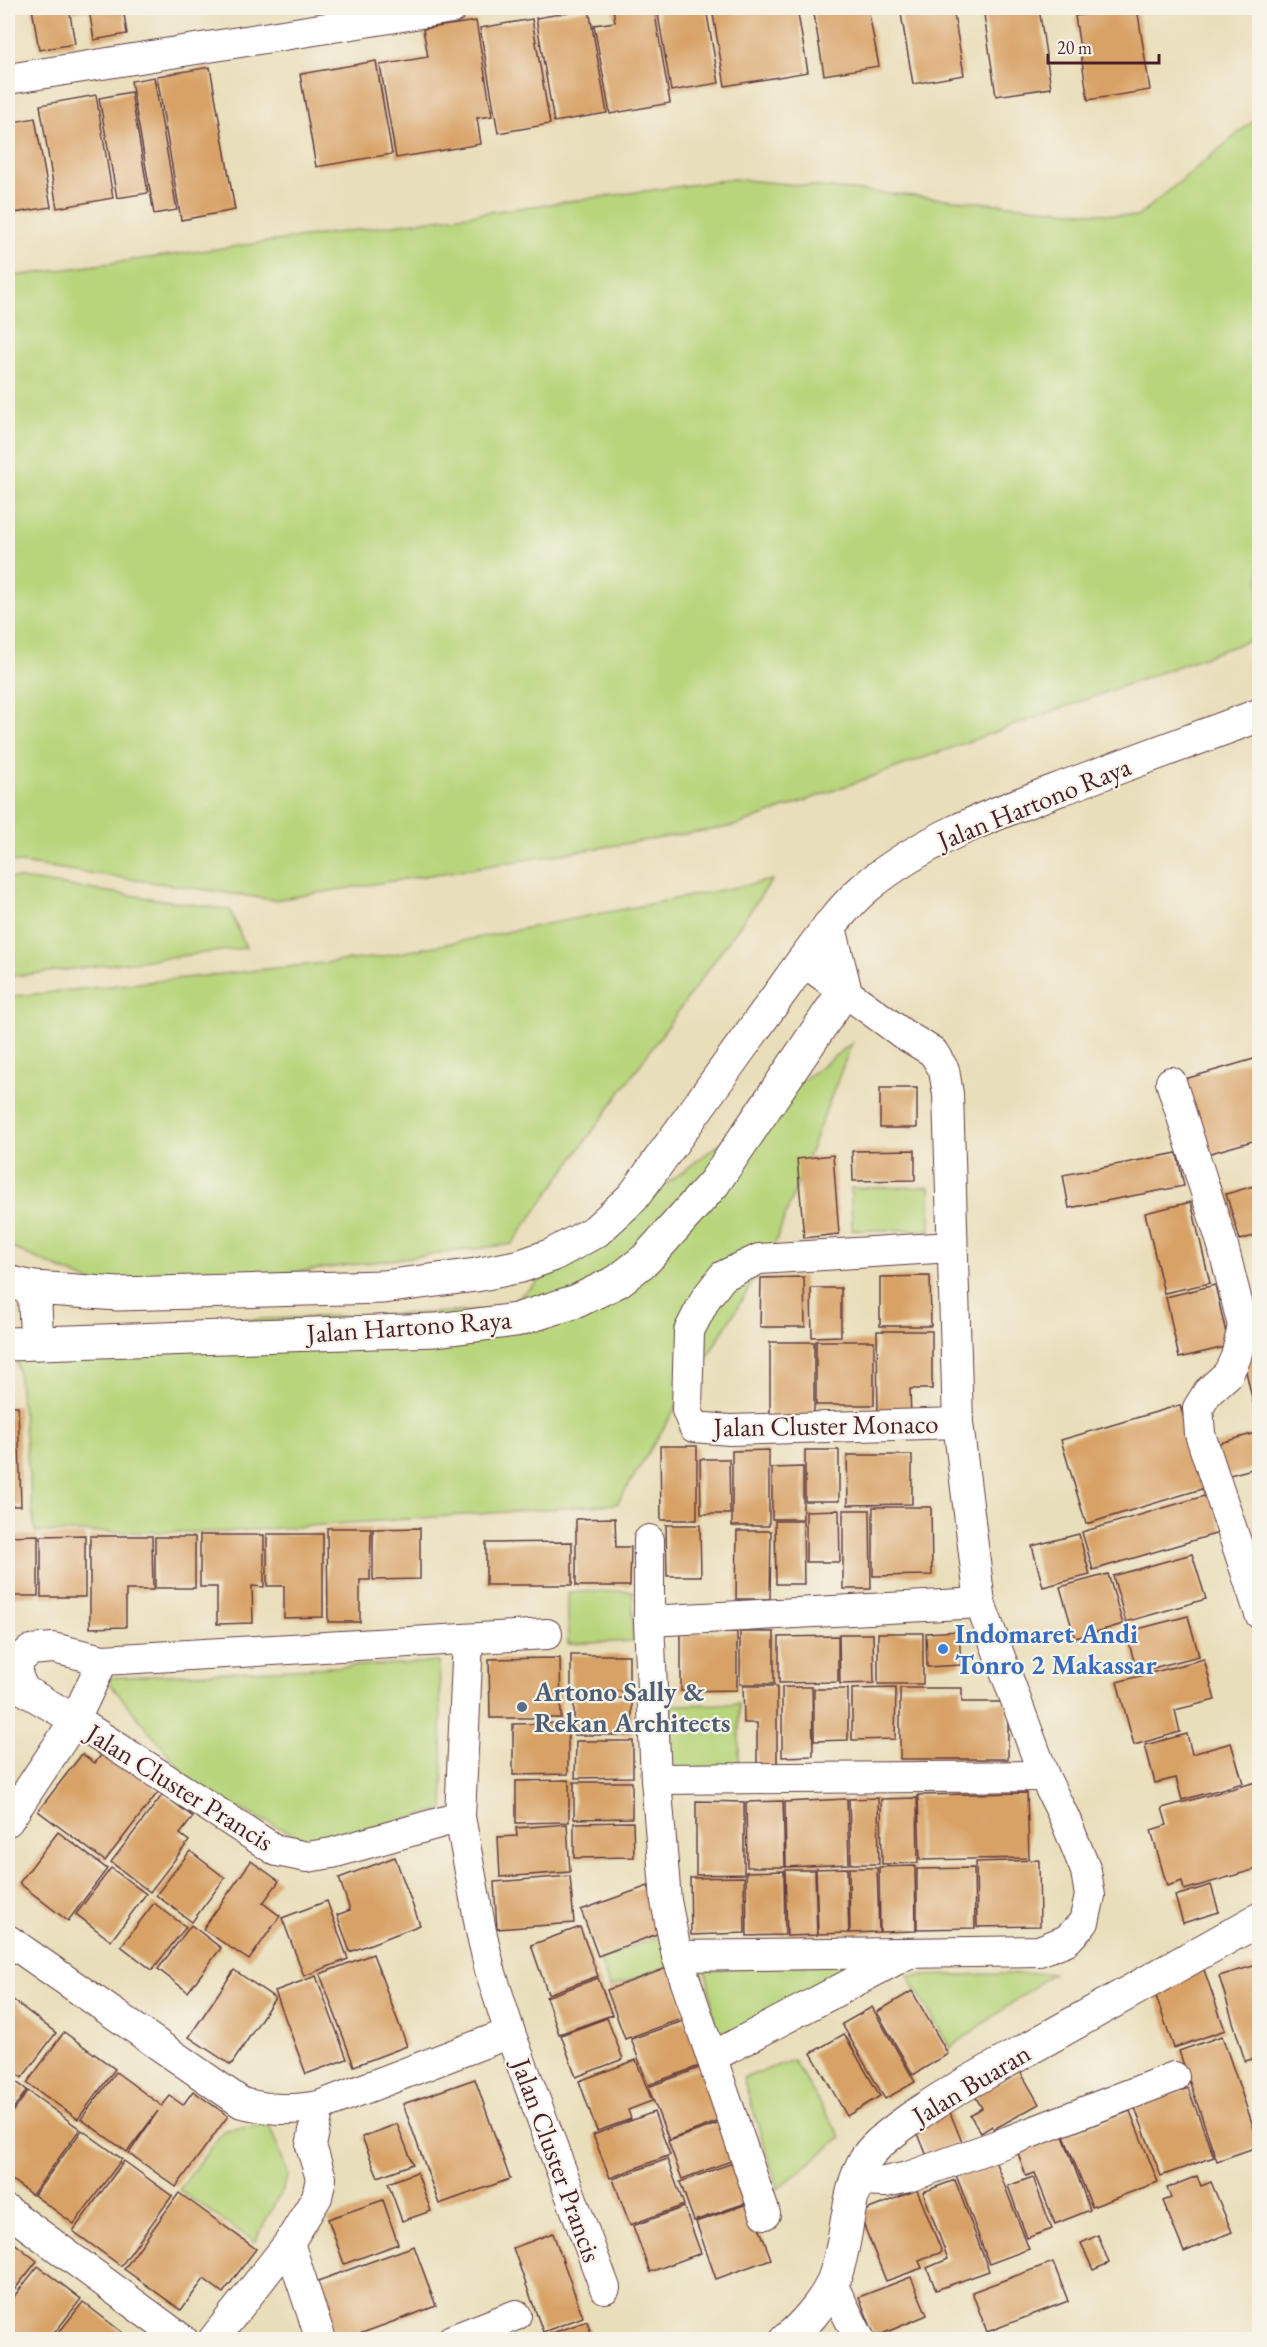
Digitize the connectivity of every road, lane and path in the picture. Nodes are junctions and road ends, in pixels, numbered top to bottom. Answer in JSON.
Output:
{"nodes":[{"id":1,"x":452,"y":8,"type":"edge"},
{"id":2,"x":8,"y":79,"type":"edge"},
{"id":3,"x":1260,"y":715,"type":"edge"},
{"id":4,"x":829,"y":926,"type":"junction"},
{"id":5,"x":803,"y":961,"type":"junction"},
{"id":6,"x":845,"y":990,"type":"junction"},
{"id":7,"x":1171,"y":1082,"type":"dead end"},
{"id":8,"x":952,"y":1247,"type":"junction"},
{"id":9,"x":21,"y":1285,"type":"edge"},
{"id":10,"x":22,"y":1344,"type":"edge"},
{"id":11,"x":958,"y":1423,"type":"junction"},
{"id":12,"x":649,"y":1540,"type":"dead end"},
{"id":13,"x":980,"y":1603,"type":"junction"},
{"id":14,"x":1260,"y":1614,"type":"edge"},
{"id":15,"x":649,"y":1621,"type":"junction"},
{"id":16,"x":547,"y":1634,"type":"dead end"},
{"id":17,"x":468,"y":1639,"type":"junction"},
{"id":18,"x":103,"y":1660,"type":"junction"},
{"id":19,"x":75,"y":1720,"type":"junction"},
{"id":20,"x":1044,"y":1776,"type":"junction"},
{"id":21,"x":656,"y":1779,"type":"junction"},
{"id":22,"x":460,"y":1817,"type":"junction"},
{"id":23,"x":8,"y":1821,"type":"edge"},
{"id":24,"x":1260,"y":1919,"type":"edge"},
{"id":25,"x":8,"y":1940,"type":"edge"},
{"id":26,"x":910,"y":1952,"type":"junction"},
{"id":27,"x":677,"y":1956,"type":"junction"},
{"id":28,"x":510,"y":2033,"type":"junction"},
{"id":29,"x":712,"y":2057,"type":"junction"},
{"id":30,"x":1174,"y":2077,"type":"dead end"},
{"id":31,"x":319,"y":2106,"type":"junction"},
{"id":32,"x":855,"y":2181,"type":"junction"},
{"id":33,"x":8,"y":2211,"type":"edge"},
{"id":34,"x":765,"y":2214,"type":"dead end"},
{"id":35,"x":289,"y":2243,"type":"junction"},
{"id":36,"x":832,"y":2284,"type":"junction"},
{"id":37,"x":605,"y":2288,"type":"dead end"},
{"id":38,"x":516,"y":2315,"type":"dead end"},
{"id":39,"x":183,"y":2340,"type":"edge"},
{"id":40,"x":213,"y":2340,"type":"edge"},
{"id":41,"x":321,"y":2340,"type":"edge"},
{"id":42,"x":452,"y":2340,"type":"edge"},
{"id":43,"x":786,"y":2340,"type":"edge"},
{"id":44,"x":860,"y":2340,"type":"edge"}],
"edges":[{"from":1,"to":2,"type":"street"},
{"from":3,"to":4,"type":"street","name":"Jalan Hartono Raya"},
{"from":4,"to":5,"type":"street","name":"Jalan Hartono Raya"},
{"from":4,"to":6,"type":"street"},
{"from":5,"to":6,"type":"street","name":"Jalan Cluster Monaco"},
{"from":5,"to":9,"type":"street","name":"Jalan Hartono Raya"},
{"from":6,"to":8,"type":"street","name":"Jalan Cluster Monaco"},
{"from":6,"to":10,"type":"street","name":"Jalan Hartono Raya"},
{"from":7,"to":14,"type":"street"},
{"from":8,"to":11,"type":"street","name":"Jalan Cluster Monaco"},
{"from":8,"to":11,"type":"street","name":"Jalan Cluster Monaco"},
{"from":9,"to":10,"type":"street"},
{"from":11,"to":13,"type":"street","name":"Jalan Cluster Monaco"},
{"from":12,"to":15,"type":"street"},
{"from":13,"to":15,"type":"street"},
{"from":13,"to":20,"type":"street","name":"Jalan Cluster Monaco"},
{"from":15,"to":21,"type":"street"},
{"from":16,"to":17,"type":"street","name":"Jalan Cluster Prancis"},
{"from":17,"to":18,"type":"street","name":"Jalan Cluster Prancis"},
{"from":17,"to":22,"type":"street","name":"Jalan Cluster Prancis"},
{"from":18,"to":19,"type":"street","name":"Jalan Cluster Prancis"},
{"from":18,"to":19,"type":"street","name":"Jalan Cluster Prancis"},
{"from":19,"to":22,"type":"street","name":"Jalan Cluster Prancis"},
{"from":19,"to":23,"type":"street","name":"Jalan Cluster Prancis"},
{"from":20,"to":21,"type":"street"},
{"from":20,"to":26,"type":"street","name":"Jalan Cluster Monaco"},
{"from":21,"to":27,"type":"street"},
{"from":22,"to":28,"type":"street","name":"Jalan Cluster Prancis"},
{"from":24,"to":32,"type":"street","name":"Jalan Buaran"},
{"from":25,"to":31,"type":"street","name":"Jalan Cluster Prancis"},
{"from":26,"to":27,"type":"street","name":"Jalan Cluster Monaco"},
{"from":26,"to":29,"type":"street","name":"Jalan Cluster Monaco"},
{"from":27,"to":29,"type":"street"},
{"from":28,"to":31,"type":"street","name":"Jalan Cluster Prancis"},
{"from":28,"to":37,"type":"street","name":"Jalan Cluster Prancis"},
{"from":29,"to":34,"type":"street"},
{"from":30,"to":32,"type":"street"},
{"from":31,"to":35,"type":"street"},
{"from":32,"to":36,"type":"street","name":"Jalan Buaran"},
{"from":33,"to":39,"type":"street"},
{"from":35,"to":40,"type":"street"},
{"from":35,"to":41,"type":"street"},
{"from":36,"to":43,"type":"street","name":"Jalan Buaran"},
{"from":36,"to":44,"type":"street"},
{"from":38,"to":42,"type":"street"}]}
